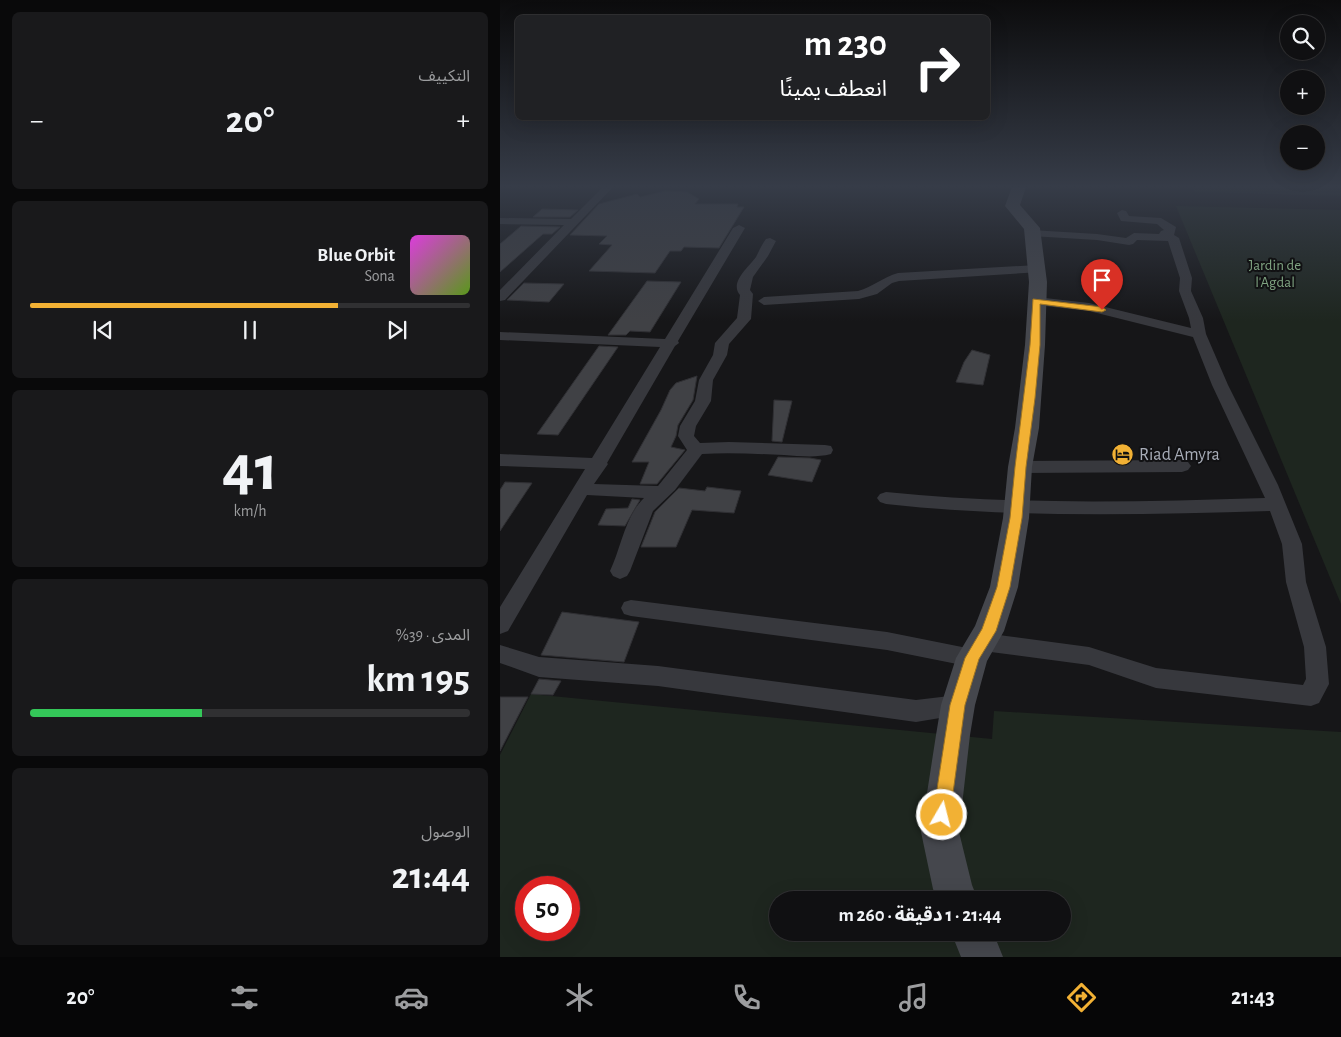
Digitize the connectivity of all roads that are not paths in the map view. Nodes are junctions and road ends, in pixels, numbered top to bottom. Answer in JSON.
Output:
{"nodes":[{"id":1,"x":564,"y":232,"type":"edge"},
{"id":2,"x":737,"y":232,"type":"edge"},
{"id":3,"x":1170,"y":232,"type":"edge"},
{"id":4,"x":1031,"y":233,"type":"joint"},
{"id":5,"x":1165,"y":238,"type":"junction"},
{"id":6,"x":770,"y":241,"type":"dead end"},
{"id":7,"x":1037,"y":270,"type":"junction"},
{"id":8,"x":500,"y":297,"type":"edge"},
{"id":9,"x":764,"y":301,"type":"dead end"},
{"id":10,"x":1036,"y":301,"type":"junction"},
{"id":11,"x":1198,"y":334,"type":"junction"},
{"id":12,"x":500,"y":336,"type":"edge"},
{"id":13,"x":672,"y":343,"type":"junction"},
{"id":14,"x":697,"y":449,"type":"junction"},
{"id":15,"x":825,"y":450,"type":"dead end"},
{"id":16,"x":500,"y":460,"type":"edge"},
{"id":17,"x":599,"y":464,"type":"junction"},
{"id":18,"x":1182,"y":466,"type":"dead end"},
{"id":19,"x":1020,"y":467,"type":"junction"},
{"id":20,"x":583,"y":489,"type":"junction"},
{"id":21,"x":663,"y":492,"type":"junction"},
{"id":22,"x":886,"y":498,"type":"dead end"},
{"id":23,"x":1277,"y":504,"type":"junction"},
{"id":24,"x":1018,"y":508,"type":"junction"},
{"id":25,"x":620,"y":572,"type":"dead end"},
{"id":26,"x":631,"y":608,"type":"dead end"},
{"id":27,"x":500,"y":625,"type":"edge"},
{"id":28,"x":978,"y":650,"type":"junction"},
{"id":29,"x":500,"y":654,"type":"edge"},
{"id":30,"x":958,"y":705,"type":"junction"},
{"id":31,"x":954,"y":891,"type":"edge"},
{"id":32,"x":976,"y":941,"type":"edge"},
{"id":33,"x":982,"y":957,"type":"edge"}],
"edges":[{"from":1,"to":8,"type":"street"},
{"from":2,"to":13,"type":"street"},
{"from":3,"to":5,"type":"street"},
{"from":4,"to":5,"type":"street"},
{"from":4,"to":7,"type":"main road"},
{"from":5,"to":11,"type":"street"},
{"from":6,"to":14,"type":"street"},
{"from":7,"to":9,"type":"street"},
{"from":7,"to":10,"type":"main road"},
{"from":10,"to":11,"type":"street"},
{"from":10,"to":19,"type":"main road"},
{"from":11,"to":23,"type":"street"},
{"from":12,"to":13,"type":"street"},
{"from":13,"to":17,"type":"street"},
{"from":14,"to":15,"type":"street"},
{"from":14,"to":21,"type":"street"},
{"from":16,"to":17,"type":"street"},
{"from":17,"to":20,"type":"street"},
{"from":18,"to":19,"type":"street"},
{"from":19,"to":24,"type":"main road"},
{"from":20,"to":21,"type":"street"},
{"from":20,"to":27,"type":"street"},
{"from":21,"to":25,"type":"street"},
{"from":22,"to":24,"type":"street"},
{"from":23,"to":24,"type":"street"},
{"from":23,"to":28,"type":"street"},
{"from":24,"to":28,"type":"main road"},
{"from":26,"to":28,"type":"street"},
{"from":28,"to":30,"type":"main road"},
{"from":29,"to":30,"type":"street"},
{"from":30,"to":31,"type":"main road"},
{"from":32,"to":33,"type":"main road"}]}
